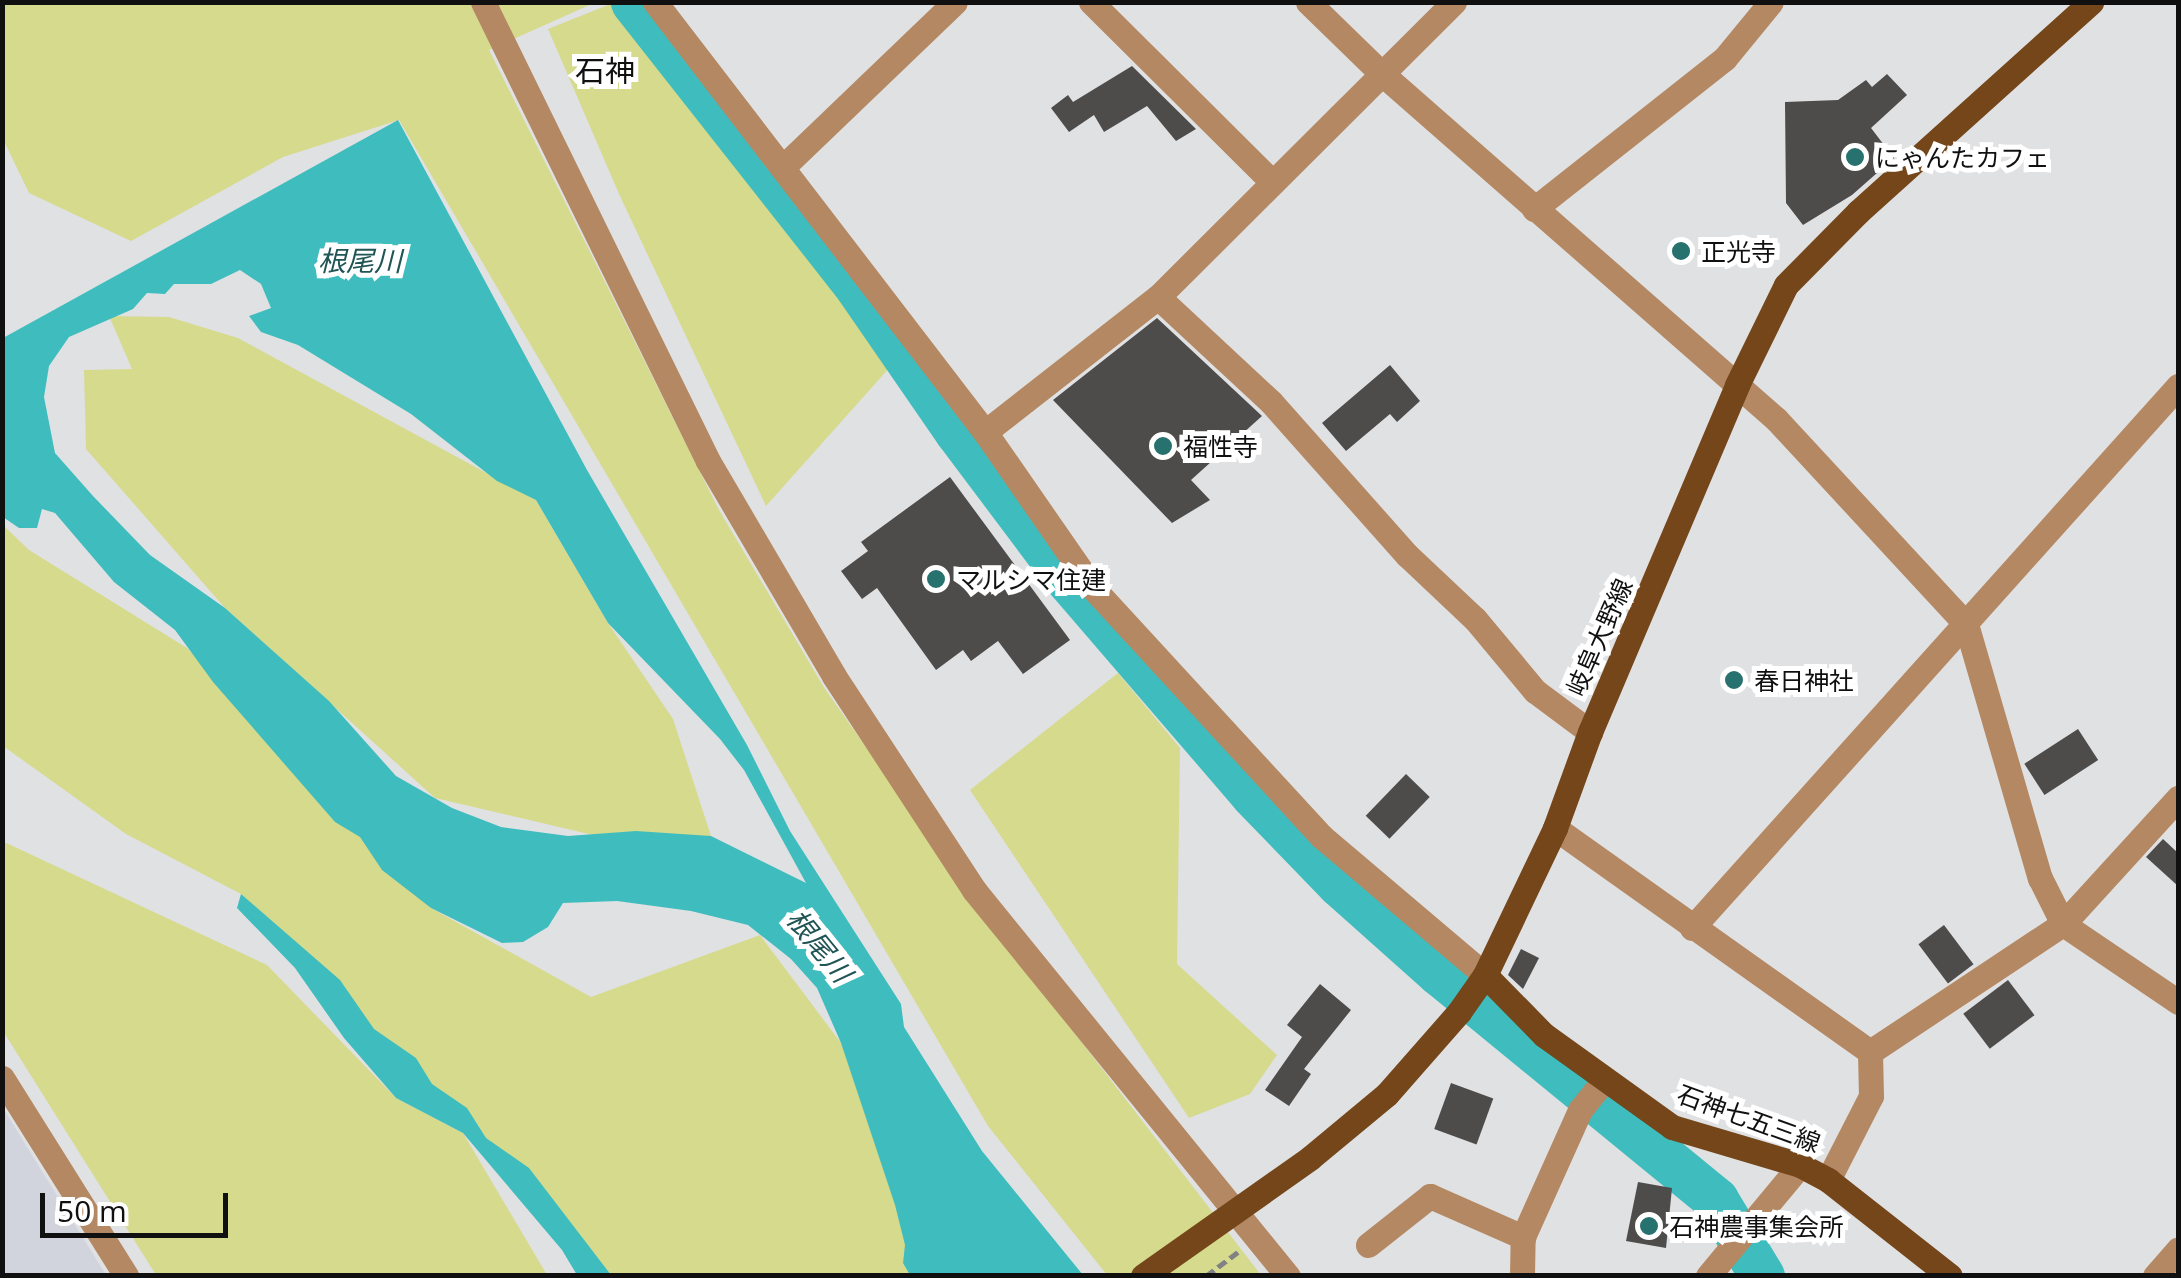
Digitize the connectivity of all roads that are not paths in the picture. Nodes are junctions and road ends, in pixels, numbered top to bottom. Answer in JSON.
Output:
{"nodes":[{"id":1,"x":483,"y":2,"type":"edge"},
{"id":2,"x":656,"y":2,"type":"edge"},
{"id":3,"x":955,"y":2,"type":"edge"},
{"id":4,"x":1092,"y":2,"type":"edge"},
{"id":5,"x":1308,"y":2,"type":"edge"},
{"id":6,"x":1454,"y":2,"type":"edge"},
{"id":7,"x":1771,"y":2,"type":"edge"},
{"id":8,"x":2091,"y":2,"type":"edge"},
{"id":9,"x":1380,"y":72,"type":"junction"},
{"id":10,"x":783,"y":166,"type":"junction"},
{"id":11,"x":1272,"y":182,"type":"junction"},
{"id":12,"x":1534,"y":208,"type":"junction"},
{"id":13,"x":1158,"y":297,"type":"junction"},
{"id":14,"x":1737,"y":385,"type":"junction"},
{"id":15,"x":2178,"y":386,"type":"edge"},
{"id":16,"x":984,"y":432,"type":"junction"},
{"id":17,"x":1966,"y":624,"type":"junction"},
{"id":18,"x":1590,"y":732,"type":"junction"},
{"id":19,"x":2178,"y":798,"type":"edge"},
{"id":20,"x":1555,"y":828,"type":"junction"},
{"id":21,"x":2063,"y":924,"type":"junction"},
{"id":22,"x":1692,"y":928,"type":"junction"},
{"id":23,"x":1481,"y":980,"type":"junction"},
{"id":24,"x":2178,"y":1002,"type":"edge"},
{"id":25,"x":1870,"y":1052,"type":"junction"},
{"id":26,"x":2,"y":1078,"type":"edge"},
{"id":27,"x":1600,"y":1084,"type":"junction"},
{"id":28,"x":1800,"y":1166,"type":"junction"},
{"id":29,"x":1828,"y":1180,"type":"junction"},
{"id":30,"x":1234,"y":1210,"type":"junction"},
{"id":31,"x":1523,"y":1237,"type":"junction"},
{"id":32,"x":1368,"y":1245,"type":"dead end"},
{"id":33,"x":2178,"y":1250,"type":"edge"},
{"id":34,"x":1288,"y":1275,"type":"edge"},
{"id":35,"x":126,"y":1276,"type":"edge"},
{"id":36,"x":1143,"y":1276,"type":"edge"},
{"id":37,"x":1522,"y":1276,"type":"edge"},
{"id":38,"x":1708,"y":1276,"type":"edge"},
{"id":39,"x":1950,"y":1276,"type":"edge"},
{"id":40,"x":2156,"y":1276,"type":"edge"}],
"edges":[{"from":1,"to":30,"type":"street"},
{"from":2,"to":10,"type":"street"},
{"from":3,"to":10,"type":"street"},
{"from":4,"to":11,"type":"street"},
{"from":5,"to":9,"type":"street"},
{"from":6,"to":9,"type":"street"},
{"from":7,"to":12,"type":"street"},
{"from":8,"to":14,"type":"main road","name":"岐阜大野線"},
{"from":9,"to":11,"type":"street"},
{"from":9,"to":12,"type":"street"},
{"from":10,"to":16,"type":"street"},
{"from":11,"to":13,"type":"street"},
{"from":12,"to":14,"type":"street"},
{"from":13,"to":16,"type":"street"},
{"from":13,"to":18,"type":"street"},
{"from":14,"to":17,"type":"street"},
{"from":14,"to":18,"type":"main road","name":"岐阜大野線"},
{"from":15,"to":17,"type":"street"},
{"from":16,"to":23,"type":"street"},
{"from":17,"to":21,"type":"street"},
{"from":17,"to":22,"type":"street"},
{"from":18,"to":20,"type":"main road","name":"岐阜大野線"},
{"from":19,"to":21,"type":"street"},
{"from":20,"to":22,"type":"street"},
{"from":20,"to":23,"type":"main road","name":"岐阜大野線"},
{"from":21,"to":24,"type":"street"},
{"from":21,"to":25,"type":"street"},
{"from":22,"to":25,"type":"street"},
{"from":23,"to":27,"type":"main road","name":"石神七五三線"},
{"from":23,"to":30,"type":"main road","name":"岐阜大野線"},
{"from":25,"to":29,"type":"street"},
{"from":26,"to":35,"type":"street"},
{"from":27,"to":28,"type":"main road","name":"石神七五三線"},
{"from":27,"to":31,"type":"street"},
{"from":28,"to":29,"type":"main road","name":"石神七五三線"},
{"from":28,"to":38,"type":"street"},
{"from":29,"to":39,"type":"main road","name":"石神七五三線"},
{"from":30,"to":34,"type":"street"},
{"from":30,"to":36,"type":"main road","name":"岐阜大野線"},
{"from":31,"to":32,"type":"street"},
{"from":31,"to":37,"type":"street"},
{"from":33,"to":40,"type":"street"}]}
